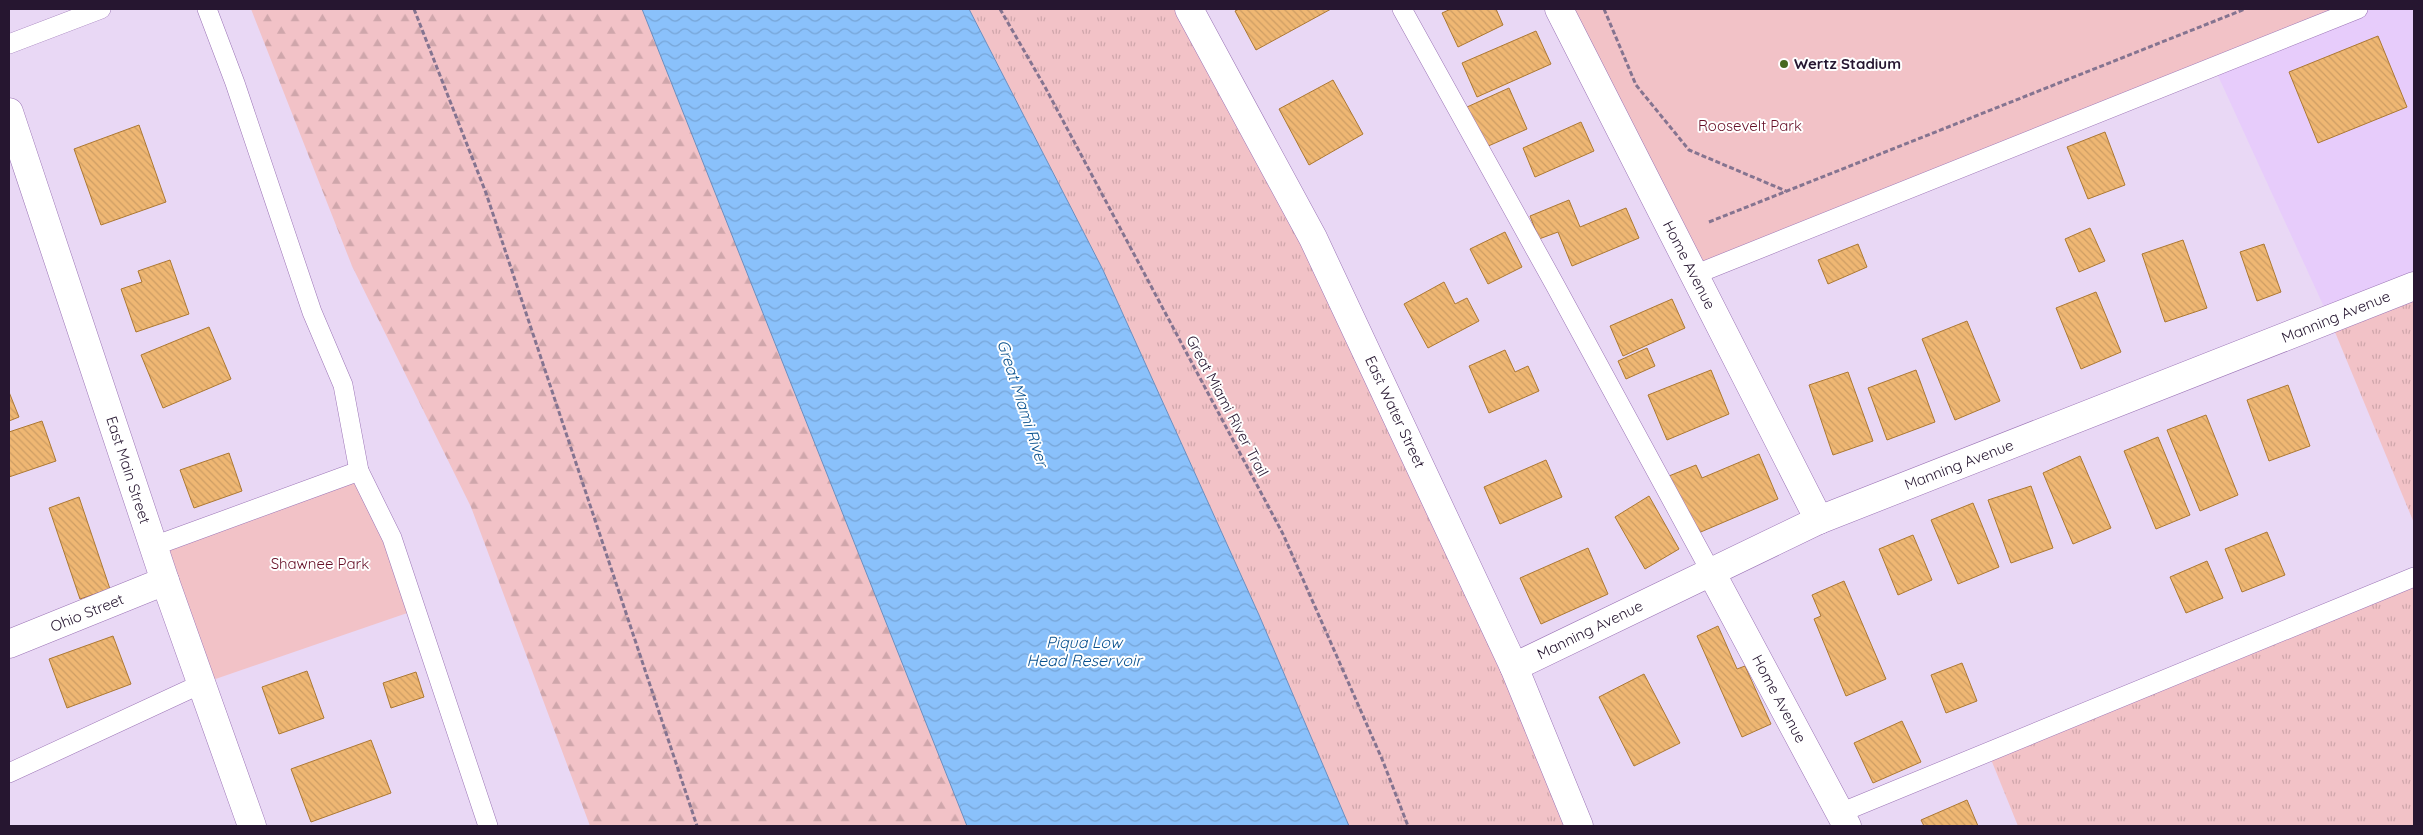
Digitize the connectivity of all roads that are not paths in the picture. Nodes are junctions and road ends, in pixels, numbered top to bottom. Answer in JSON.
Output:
{"nodes":[{"id":1,"x":101,"y":9,"type":"edge"},
{"id":2,"x":207,"y":9,"type":"edge"},
{"id":3,"x":1189,"y":9,"type":"edge"},
{"id":4,"x":1402,"y":9,"type":"edge"},
{"id":5,"x":1559,"y":9,"type":"edge"},
{"id":6,"x":2358,"y":9,"type":"edge"},
{"id":7,"x":9,"y":44,"type":"edge"},
{"id":8,"x":9,"y":112,"type":"edge"},
{"id":9,"x":1694,"y":275,"type":"junction"},
{"id":10,"x":2414,"y":286,"type":"edge"},
{"id":11,"x":359,"y":471,"type":"junction"},
{"id":12,"x":1819,"y":520,"type":"junction"},
{"id":13,"x":154,"y":546,"type":"junction"},
{"id":14,"x":1710,"y":572,"type":"junction"},
{"id":15,"x":2414,"y":576,"type":"edge"},
{"id":16,"x":165,"y":582,"type":"junction"},
{"id":17,"x":9,"y":644,"type":"edge"},
{"id":18,"x":1514,"y":667,"type":"junction"},
{"id":19,"x":201,"y":684,"type":"junction"},
{"id":20,"x":9,"y":772,"type":"edge"},
{"id":21,"x":1844,"y":820,"type":"edge"},
{"id":22,"x":252,"y":826,"type":"edge"},
{"id":23,"x":488,"y":826,"type":"edge"},
{"id":24,"x":1579,"y":826,"type":"edge"}],
"edges":[{"from":1,"to":7,"type":"lane"},
{"from":2,"to":11,"type":"lane"},
{"from":3,"to":18,"type":"street","name":"East Water Street"},
{"from":4,"to":14,"type":"lane"},
{"from":5,"to":9,"type":"street","name":"Home Avenue"},
{"from":6,"to":9,"type":"lane"},
{"from":8,"to":13,"type":"street","name":"East Main Street"},
{"from":9,"to":12,"type":"street","name":"Home Avenue"},
{"from":10,"to":12,"type":"street","name":"Manning Avenue"},
{"from":11,"to":13,"type":"lane"},
{"from":11,"to":23,"type":"lane"},
{"from":12,"to":14,"type":"street","name":"Manning Avenue"},
{"from":13,"to":16,"type":"street","name":"East Main Street"},
{"from":14,"to":18,"type":"street","name":"Manning Avenue"},
{"from":14,"to":21,"type":"street","name":"Home Avenue"},
{"from":15,"to":21,"type":"lane"},
{"from":16,"to":17,"type":"street","name":"Ohio Street"},
{"from":16,"to":19,"type":"street","name":"East Main Street"},
{"from":18,"to":24,"type":"street","name":"East Water Street"},
{"from":19,"to":20,"type":"lane"},
{"from":19,"to":22,"type":"street","name":"East Main Street"}]}
